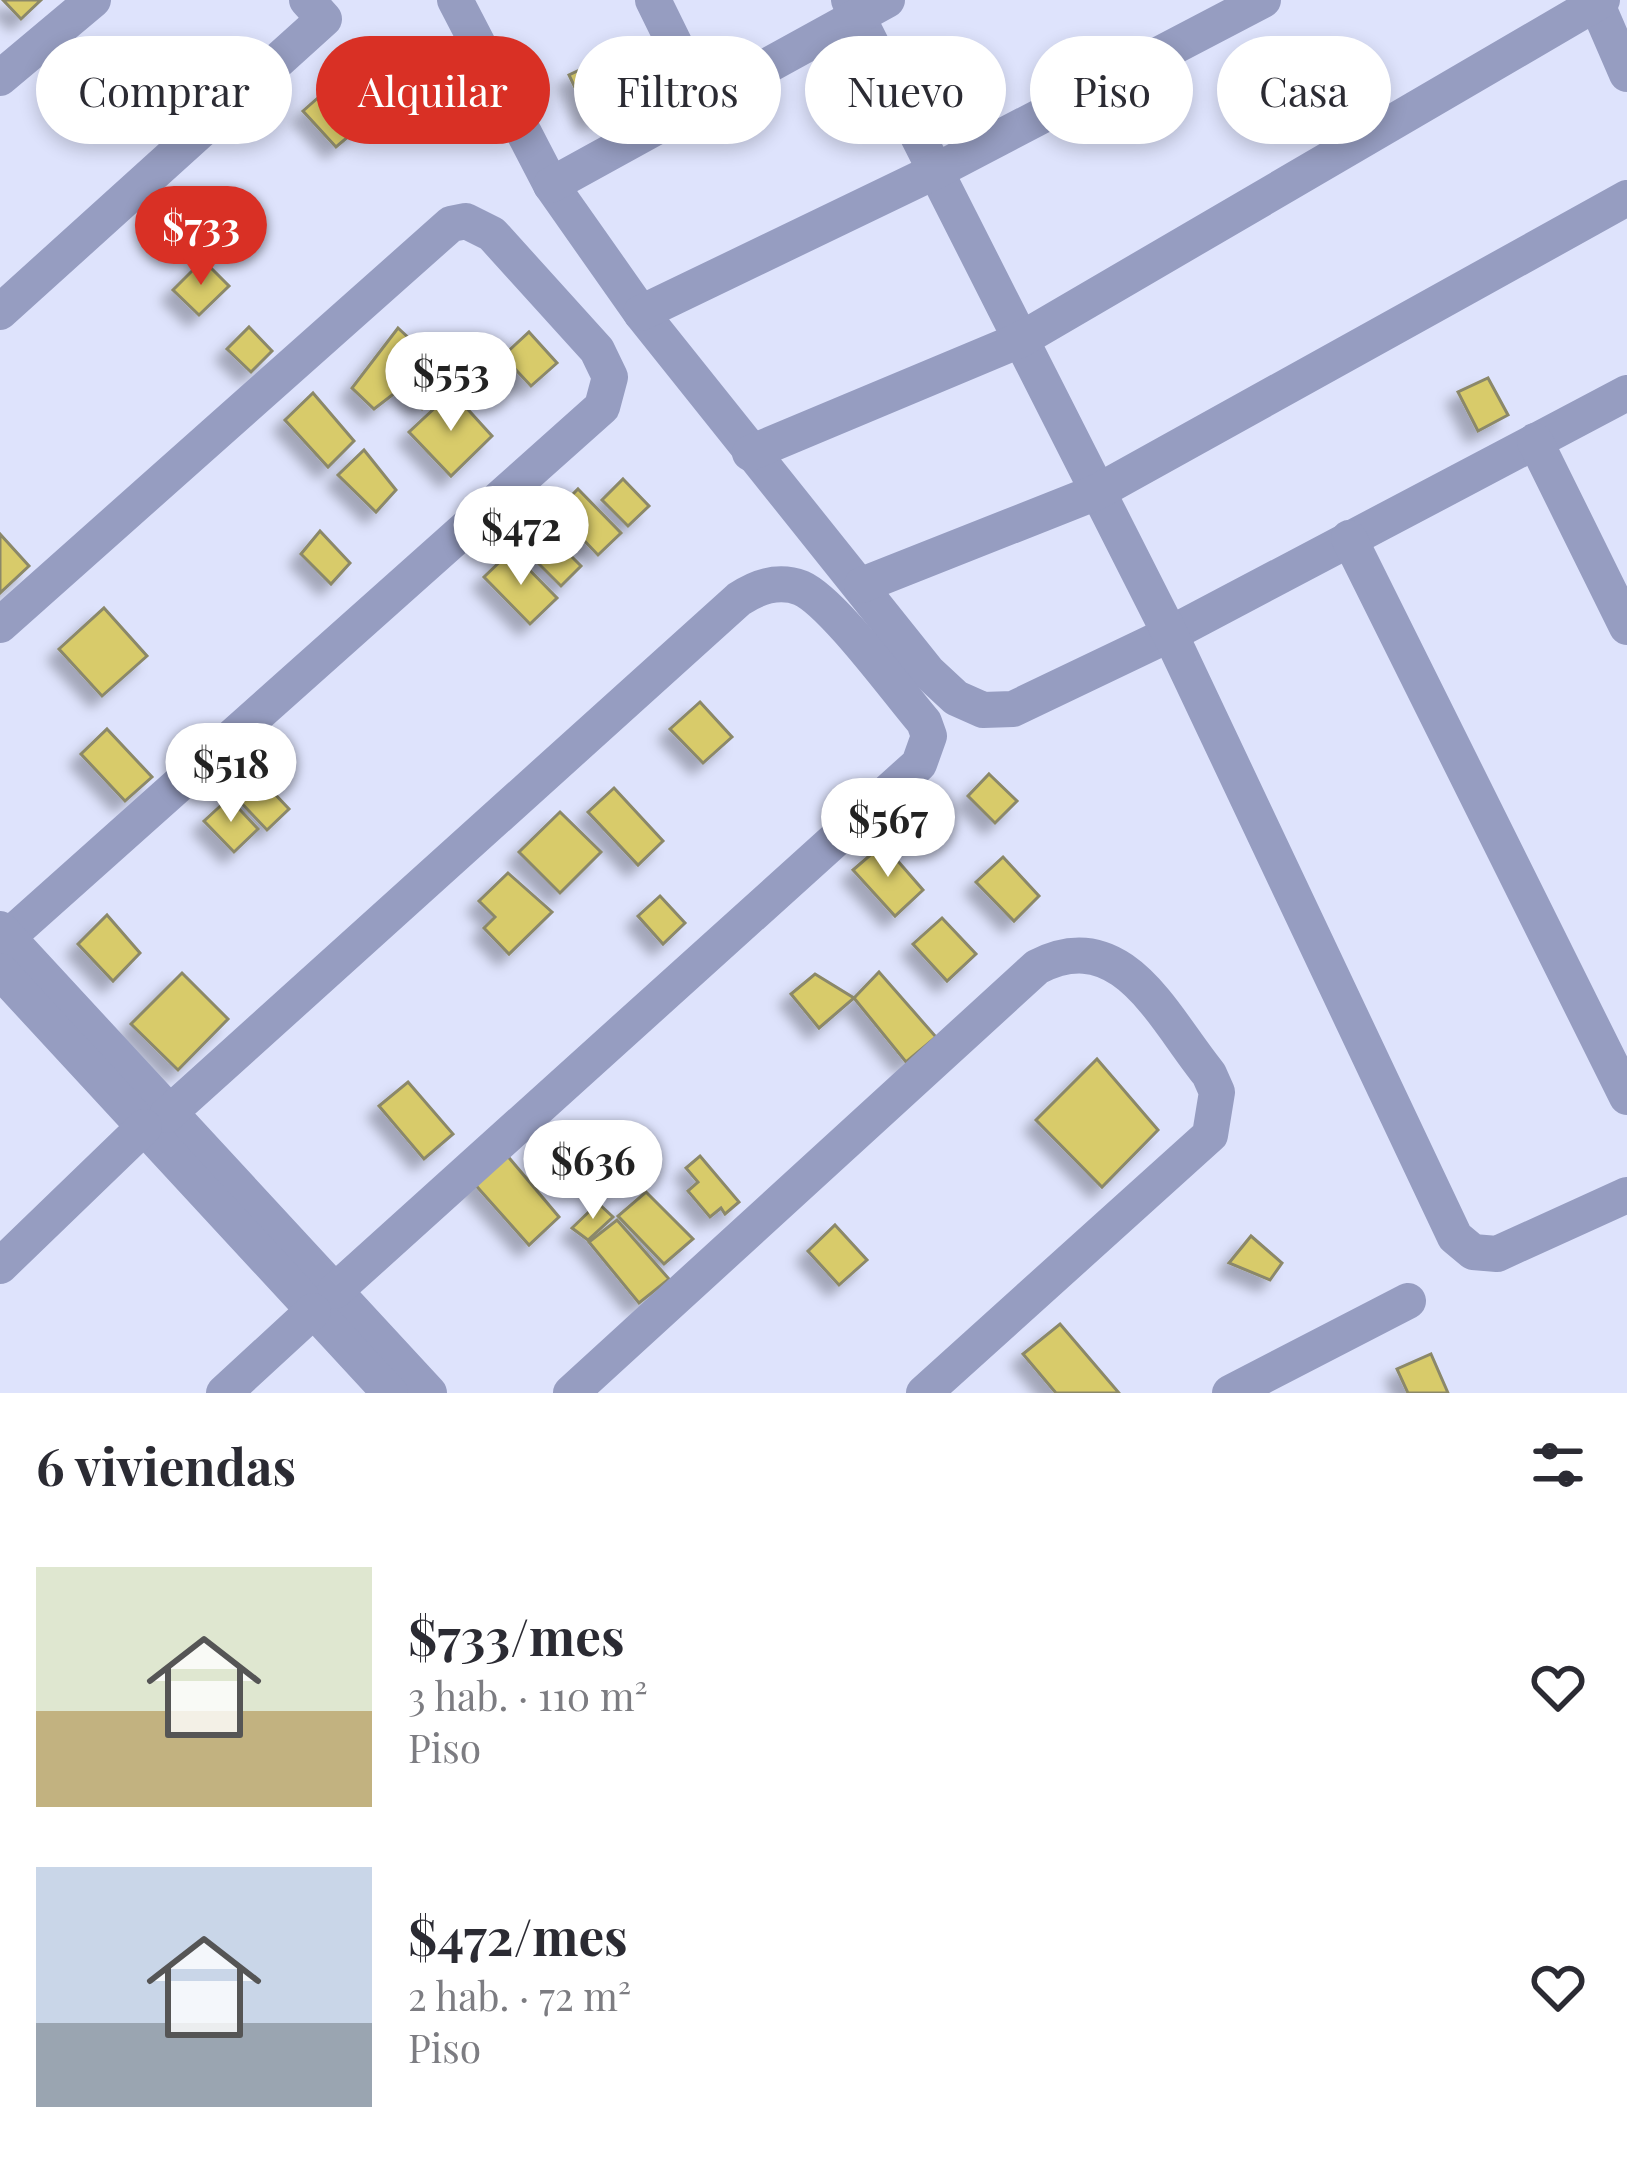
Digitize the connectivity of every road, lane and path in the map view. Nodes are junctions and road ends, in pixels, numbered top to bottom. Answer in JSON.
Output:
{"nodes":[{"id":1,"x":93,"y":0,"type":"edge"},
{"id":2,"x":307,"y":0,"type":"edge"},
{"id":3,"x":455,"y":0,"type":"edge"},
{"id":4,"x":653,"y":0,"type":"edge"},
{"id":5,"x":1262,"y":0,"type":"edge"},
{"id":6,"x":1598,"y":1,"type":"edge"},
{"id":7,"x":864,"y":6,"type":"edge"},
{"id":8,"x":670,"y":36,"type":"edge"},
{"id":9,"x":781,"y":56,"type":"edge"},
{"id":10,"x":1627,"y":74,"type":"edge"},
{"id":11,"x":0,"y":78,"type":"edge"},
{"id":12,"x":627,"y":144,"type":"edge"},
{"id":13,"x":938,"y":170,"type":"junction"},
{"id":14,"x":551,"y":185,"type":"junction"},
{"id":15,"x":1627,"y":198,"type":"edge"},
{"id":16,"x":0,"y":313,"type":"edge"},
{"id":17,"x":641,"y":313,"type":"junction"},
{"id":18,"x":1020,"y":340,"type":"junction"},
{"id":19,"x":1627,"y":393,"type":"edge"},
{"id":20,"x":1535,"y":441,"type":"junction"},
{"id":21,"x":750,"y":453,"type":"junction"},
{"id":22,"x":1097,"y":492,"type":"junction"},
{"id":23,"x":1349,"y":538,"type":"junction"},
{"id":24,"x":862,"y":586,"type":"junction"},
{"id":25,"x":0,"y":625,"type":"edge"},
{"id":26,"x":1627,"y":627,"type":"edge"},
{"id":27,"x":1170,"y":634,"type":"junction"},
{"id":28,"x":2,"y":945,"type":"edge"},
{"id":29,"x":1627,"y":1097,"type":"edge"},
{"id":30,"x":156,"y":1121,"type":"junction"},
{"id":31,"x":1627,"y":1195,"type":"edge"},
{"id":32,"x":0,"y":1266,"type":"edge"},
{"id":33,"x":1408,"y":1300,"type":"dead end"},
{"id":34,"x":324,"y":1301,"type":"junction"},
{"id":35,"x":224,"y":1393,"type":"edge"},
{"id":36,"x":390,"y":1393,"type":"edge"},
{"id":37,"x":430,"y":1393,"type":"edge"},
{"id":38,"x":571,"y":1393,"type":"edge"},
{"id":39,"x":924,"y":1393,"type":"edge"},
{"id":40,"x":1230,"y":1393,"type":"edge"}],
"edges":[{"from":1,"to":11,"type":"street"},
{"from":2,"to":16,"type":"street"},
{"from":3,"to":14,"type":"street"},
{"from":4,"to":8,"type":"street"},
{"from":5,"to":13,"type":"street"},
{"from":6,"to":10,"type":"street"},
{"from":6,"to":18,"type":"street"},
{"from":7,"to":9,"type":"street"},
{"from":7,"to":13,"type":"street"},
{"from":12,"to":14,"type":"street"},
{"from":13,"to":17,"type":"street"},
{"from":13,"to":18,"type":"street"},
{"from":14,"to":17,"type":"street"},
{"from":15,"to":22,"type":"street"},
{"from":17,"to":21,"type":"street"},
{"from":18,"to":21,"type":"street"},
{"from":18,"to":22,"type":"street"},
{"from":19,"to":20,"type":"street"},
{"from":20,"to":23,"type":"street"},
{"from":20,"to":26,"type":"street"},
{"from":21,"to":24,"type":"street"},
{"from":22,"to":24,"type":"street"},
{"from":22,"to":27,"type":"street"},
{"from":23,"to":27,"type":"street"},
{"from":23,"to":29,"type":"street"},
{"from":24,"to":27,"type":"street"},
{"from":25,"to":28,"type":"street"},
{"from":27,"to":31,"type":"street"},
{"from":28,"to":30,"type":"street"},
{"from":30,"to":32,"type":"street"},
{"from":30,"to":34,"type":"street"},
{"from":30,"to":34,"type":"street"},
{"from":33,"to":40,"type":"street"},
{"from":34,"to":35,"type":"street"},
{"from":34,"to":36,"type":"street"},
{"from":34,"to":37,"type":"street"},
{"from":38,"to":39,"type":"street"}]}
